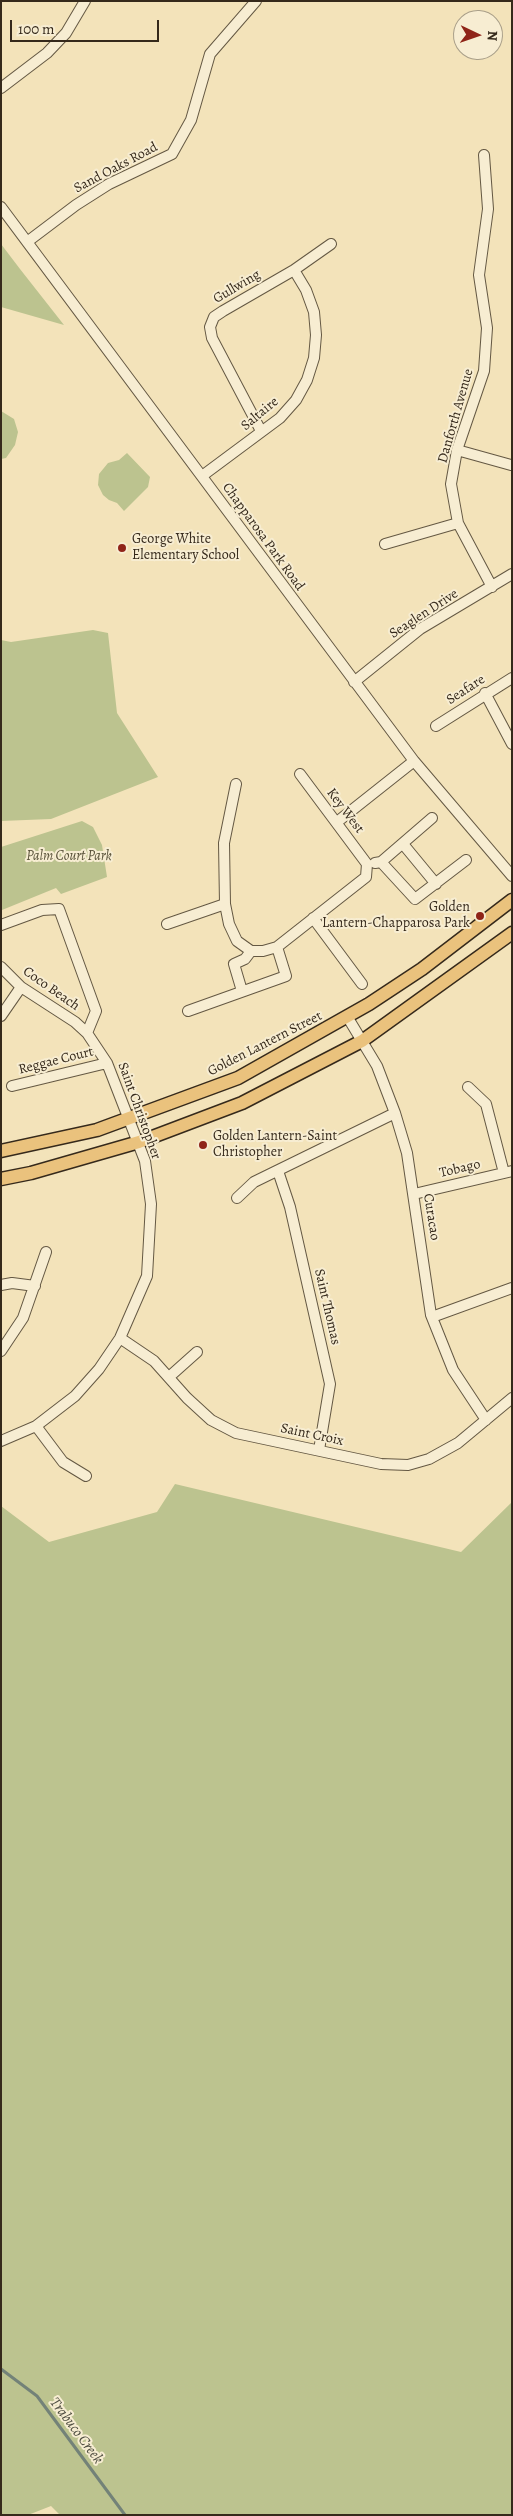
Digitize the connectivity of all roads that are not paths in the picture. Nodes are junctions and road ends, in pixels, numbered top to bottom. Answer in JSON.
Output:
{"nodes":[{"id":1,"x":85,"y":1,"type":"edge"},
{"id":2,"x":256,"y":1,"type":"edge"},
{"id":3,"x":1,"y":88,"type":"edge"},
{"id":4,"x":484,"y":155,"type":"dead end"},
{"id":5,"x":1,"y":207,"type":"edge"},
{"id":6,"x":27,"y":242,"type":"junction"},
{"id":7,"x":331,"y":244,"type":"dead end"},
{"id":8,"x":294,"y":270,"type":"junction"},
{"id":9,"x":262,"y":431,"type":"junction"},
{"id":10,"x":457,"y":450,"type":"junction"},
{"id":11,"x":511,"y":465,"type":"edge"},
{"id":12,"x":202,"y":476,"type":"junction"},
{"id":13,"x":458,"y":523,"type":"junction"},
{"id":14,"x":385,"y":544,"type":"dead end"},
{"id":15,"x":512,"y":574,"type":"edge"},
{"id":16,"x":492,"y":587,"type":"junction"},
{"id":17,"x":512,"y":678,"type":"edge"},
{"id":18,"x":354,"y":682,"type":"junction"},
{"id":19,"x":485,"y":693,"type":"junction"},
{"id":20,"x":436,"y":726,"type":"dead end"},
{"id":21,"x":512,"y":744,"type":"edge"},
{"id":22,"x":414,"y":761,"type":"junction"},
{"id":23,"x":300,"y":774,"type":"dead end"},
{"id":24,"x":236,"y":784,"type":"dead end"},
{"id":25,"x":432,"y":818,"type":"dead end"},
{"id":26,"x":337,"y":822,"type":"junction"},
{"id":27,"x":403,"y":844,"type":"junction"},
{"id":28,"x":466,"y":860,"type":"dead end"},
{"id":29,"x":381,"y":862,"type":"junction"},
{"id":30,"x":367,"y":864,"type":"junction"},
{"id":31,"x":512,"y":876,"type":"edge"},
{"id":32,"x":436,"y":884,"type":"junction"},
{"id":33,"x":512,"y":900,"type":"edge"},
{"id":34,"x":225,"y":904,"type":"junction"},
{"id":35,"x":313,"y":918,"type":"junction"},
{"id":36,"x":167,"y":924,"type":"dead end"},
{"id":37,"x":1,"y":925,"type":"edge"},
{"id":38,"x":512,"y":933,"type":"edge"},
{"id":39,"x":276,"y":947,"type":"junction"},
{"id":40,"x":250,"y":951,"type":"junction"},
{"id":41,"x":1,"y":967,"type":"edge"},
{"id":42,"x":362,"y":984,"type":"dead end"},
{"id":43,"x":21,"y":987,"type":"junction"},
{"id":44,"x":242,"y":991,"type":"junction"},
{"id":45,"x":188,"y":1011,"type":"dead end"},
{"id":46,"x":1,"y":1016,"type":"edge"},
{"id":47,"x":348,"y":1018,"type":"junction"},
{"id":48,"x":87,"y":1033,"type":"junction"},
{"id":49,"x":362,"y":1042,"type":"junction"},
{"id":50,"x":107,"y":1063,"type":"junction"},
{"id":51,"x":12,"y":1086,"type":"dead end"},
{"id":52,"x":468,"y":1087,"type":"dead end"},
{"id":53,"x":395,"y":1113,"type":"junction"},
{"id":54,"x":130,"y":1119,"type":"junction"},
{"id":55,"x":138,"y":1142,"type":"junction"},
{"id":56,"x":1,"y":1150,"type":"edge"},
{"id":57,"x":278,"y":1171,"type":"junction"},
{"id":58,"x":508,"y":1172,"type":"edge"},
{"id":59,"x":1,"y":1180,"type":"edge"},
{"id":60,"x":414,"y":1194,"type":"junction"},
{"id":61,"x":237,"y":1198,"type":"dead end"},
{"id":62,"x":46,"y":1252,"type":"dead end"},
{"id":63,"x":1,"y":1285,"type":"edge"},
{"id":64,"x":35,"y":1286,"type":"junction"},
{"id":65,"x":512,"y":1288,"type":"edge"},
{"id":66,"x":432,"y":1317,"type":"junction"},
{"id":67,"x":120,"y":1338,"type":"junction"},
{"id":68,"x":1,"y":1351,"type":"edge"},
{"id":69,"x":197,"y":1352,"type":"dead end"},
{"id":70,"x":170,"y":1377,"type":"junction"},
{"id":71,"x":512,"y":1398,"type":"edge"},
{"id":72,"x":486,"y":1420,"type":"junction"},
{"id":73,"x":36,"y":1426,"type":"junction"},
{"id":74,"x":1,"y":1441,"type":"edge"},
{"id":75,"x":319,"y":1450,"type":"junction"},
{"id":76,"x":86,"y":1476,"type":"dead end"}],
"edges":[{"from":1,"to":3,"type":"street"},
{"from":2,"to":6,"type":"street","name":"Sand Oaks Road"},
{"from":4,"to":10,"type":"street","name":"Danforth Avenue"},
{"from":5,"to":6,"type":"street","name":"Chapparosa Park Road"},
{"from":6,"to":12,"type":"street","name":"Chapparosa Park Road"},
{"from":7,"to":8,"type":"street","name":"Gullwing"},
{"from":8,"to":9,"type":"street","name":"Saltaire"},
{"from":8,"to":9,"type":"street","name":"Gullwing"},
{"from":9,"to":12,"type":"street","name":"Saltaire"},
{"from":10,"to":11,"type":"street"},
{"from":10,"to":13,"type":"street","name":"Danforth Avenue"},
{"from":12,"to":18,"type":"street","name":"Chapparosa Park Road"},
{"from":13,"to":14,"type":"street"},
{"from":13,"to":16,"type":"street","name":"Danforth Avenue"},
{"from":15,"to":16,"type":"street","name":"Seaglen Drive"},
{"from":16,"to":18,"type":"street","name":"Seaglen Drive"},
{"from":17,"to":19,"type":"street","name":"Seafare"},
{"from":18,"to":22,"type":"street","name":"Chapparosa Park Road"},
{"from":19,"to":20,"type":"street","name":"Seafare"},
{"from":19,"to":21,"type":"street"},
{"from":22,"to":26,"type":"street"},
{"from":22,"to":31,"type":"street","name":"Chapparosa Park Road"},
{"from":23,"to":26,"type":"street","name":"Key West"},
{"from":24,"to":34,"type":"street"},
{"from":25,"to":27,"type":"street"},
{"from":26,"to":30,"type":"street","name":"Key West"},
{"from":27,"to":29,"type":"street"},
{"from":27,"to":32,"type":"street"},
{"from":28,"to":32,"type":"street"},
{"from":29,"to":30,"type":"street"},
{"from":29,"to":32,"type":"street"},
{"from":30,"to":35,"type":"street"},
{"from":33,"to":47,"type":"main road","name":"Golden Lantern Street"},
{"from":34,"to":36,"type":"street"},
{"from":34,"to":40,"type":"street"},
{"from":35,"to":39,"type":"street"},
{"from":35,"to":42,"type":"street"},
{"from":37,"to":48,"type":"street"},
{"from":38,"to":49,"type":"main road"},
{"from":39,"to":40,"type":"street"},
{"from":39,"to":44,"type":"street"},
{"from":40,"to":44,"type":"street"},
{"from":41,"to":43,"type":"street","name":"Coco Beach"},
{"from":43,"to":46,"type":"street"},
{"from":43,"to":48,"type":"street","name":"Coco Beach"},
{"from":44,"to":45,"type":"street"},
{"from":47,"to":49,"type":"street","name":"Curacao"},
{"from":47,"to":54,"type":"main road","name":"Golden Lantern Street"},
{"from":48,"to":50,"type":"street","name":"Saint Christopher"},
{"from":49,"to":53,"type":"street","name":"Curacao"},
{"from":49,"to":55,"type":"main road"},
{"from":50,"to":51,"type":"street","name":"Reggae Court"},
{"from":50,"to":54,"type":"street","name":"Saint Christopher"},
{"from":52,"to":58,"type":"street"},
{"from":53,"to":57,"type":"street"},
{"from":53,"to":60,"type":"street","name":"Curacao"},
{"from":54,"to":55,"type":"street","name":"Saint Christopher"},
{"from":54,"to":56,"type":"main road","name":"Golden Lantern Street"},
{"from":55,"to":59,"type":"main road"},
{"from":55,"to":67,"type":"street","name":"Saint Christopher"},
{"from":57,"to":61,"type":"street"},
{"from":57,"to":75,"type":"street","name":"Saint Thomas"},
{"from":58,"to":60,"type":"street","name":"Tobago"},
{"from":60,"to":66,"type":"street","name":"Curacao"},
{"from":62,"to":64,"type":"street"},
{"from":63,"to":64,"type":"street"},
{"from":64,"to":68,"type":"street"},
{"from":65,"to":66,"type":"street"},
{"from":66,"to":72,"type":"street","name":"Curacao"},
{"from":67,"to":70,"type":"street","name":"Saint Croix"},
{"from":67,"to":73,"type":"street","name":"Saint Christopher"},
{"from":69,"to":70,"type":"street"},
{"from":70,"to":75,"type":"street","name":"Saint Croix"},
{"from":71,"to":72,"type":"street","name":"Saint Croix"},
{"from":72,"to":75,"type":"street","name":"Saint Croix"},
{"from":73,"to":74,"type":"street","name":"Saint Christopher"},
{"from":73,"to":76,"type":"street"}]}
